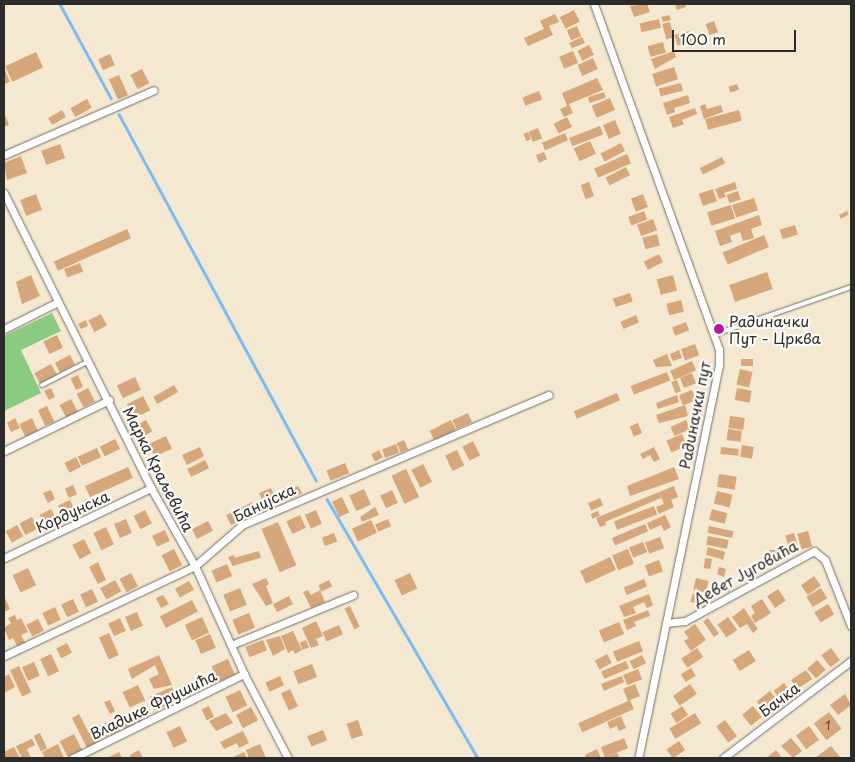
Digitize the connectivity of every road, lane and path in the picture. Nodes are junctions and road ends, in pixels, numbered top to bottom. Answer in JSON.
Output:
{"nodes":[{"id":1,"x":594,"y":4,"type":"edge"},
{"id":2,"x":154,"y":90,"type":"dead end"},
{"id":3,"x":4,"y":155,"type":"edge"},
{"id":4,"x":4,"y":194,"type":"edge"},
{"id":5,"x":851,"y":287,"type":"edge"},
{"id":6,"x":58,"y":302,"type":"junction"},
{"id":7,"x":4,"y":329,"type":"edge"},
{"id":8,"x":716,"y":334,"type":"junction"},
{"id":9,"x":89,"y":361,"type":"junction"},
{"id":10,"x":42,"y":385,"type":"dead end"},
{"id":11,"x":549,"y":395,"type":"dead end"},
{"id":12,"x":109,"y":400,"type":"junction"},
{"id":13,"x":4,"y":451,"type":"edge"},
{"id":14,"x":151,"y":488,"type":"junction"},
{"id":15,"x":4,"y":558,"type":"edge"},
{"id":16,"x":195,"y":566,"type":"junction"},
{"id":17,"x":353,"y":595,"type":"dead end"},
{"id":18,"x":666,"y":624,"type":"junction"},
{"id":19,"x":851,"y":626,"type":"edge"},
{"id":20,"x":231,"y":645,"type":"junction"},
{"id":21,"x":4,"y":656,"type":"edge"},
{"id":22,"x":851,"y":661,"type":"edge"},
{"id":23,"x":244,"y":674,"type":"junction"},
{"id":24,"x":73,"y":758,"type":"edge"},
{"id":25,"x":288,"y":758,"type":"edge"},
{"id":26,"x":638,"y":758,"type":"edge"},
{"id":27,"x":723,"y":758,"type":"edge"}],
"edges":[{"from":1,"to":8,"type":"street","name":"Радиначки пут"},
{"from":2,"to":3,"type":"street"},
{"from":4,"to":6,"type":"street","name":"Марка Краљевића"},
{"from":5,"to":8,"type":"lane"},
{"from":6,"to":7,"type":"street"},
{"from":6,"to":9,"type":"street","name":"Марка Краљевића"},
{"from":8,"to":18,"type":"street","name":"Радиначки пут"},
{"from":9,"to":10,"type":"lane"},
{"from":9,"to":12,"type":"street","name":"Марка Краљевића"},
{"from":11,"to":16,"type":"street","name":"Банијска"},
{"from":12,"to":13,"type":"street"},
{"from":12,"to":14,"type":"street","name":"Марка Краљевића"},
{"from":14,"to":15,"type":"street","name":"Кордунска"},
{"from":14,"to":16,"type":"street","name":"Марка Краљевића"},
{"from":16,"to":20,"type":"street","name":"Марка Краљевића"},
{"from":16,"to":21,"type":"street","name":"Банијска"},
{"from":17,"to":20,"type":"street"},
{"from":18,"to":19,"type":"street","name":"Девет Југовића"},
{"from":18,"to":26,"type":"street","name":"Радиначки пут"},
{"from":20,"to":23,"type":"street","name":"Марка Краљевића"},
{"from":22,"to":27,"type":"street","name":"Бачка"},
{"from":23,"to":24,"type":"street","name":"Владике Фрушића"},
{"from":23,"to":25,"type":"street","name":"Марка Краљевића"}]}
